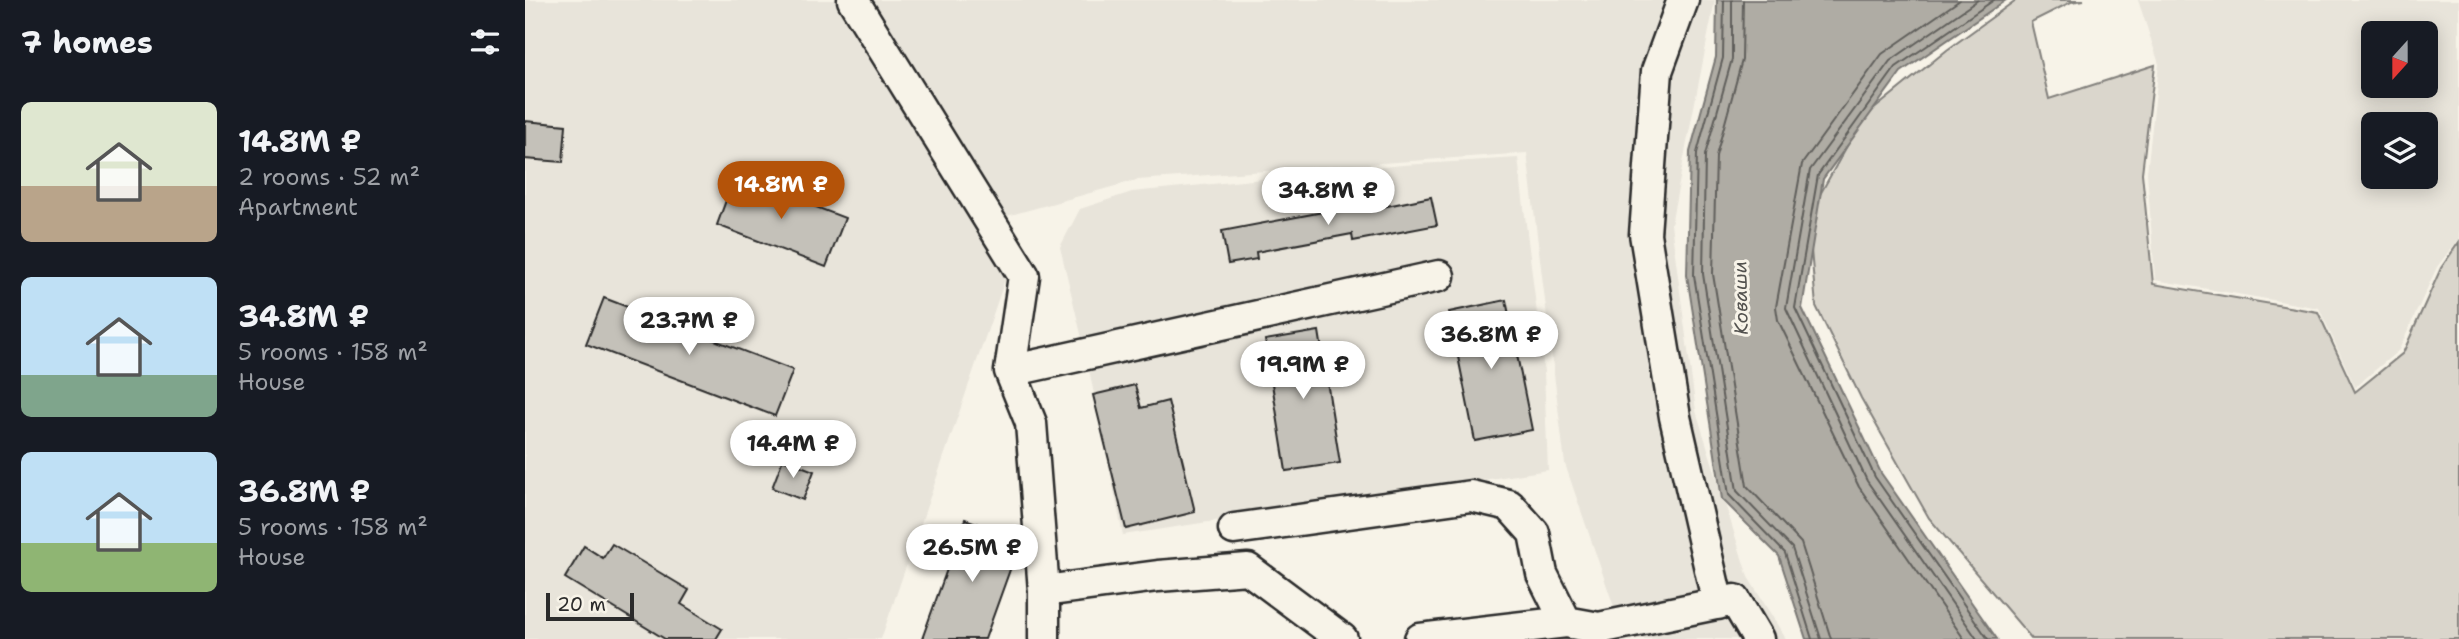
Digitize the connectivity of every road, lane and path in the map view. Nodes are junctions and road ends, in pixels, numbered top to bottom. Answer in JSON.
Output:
{"nodes":[{"id":1,"x":853,"y":0,"type":"edge"},
{"id":2,"x":1683,"y":0,"type":"edge"},
{"id":3,"x":1439,"y":276,"type":"dead end"},
{"id":4,"x":1010,"y":371,"type":"junction"},
{"id":5,"x":1234,"y":529,"type":"dead end"},
{"id":6,"x":1044,"y":591,"type":"junction"},
{"id":7,"x":1718,"y":604,"type":"junction"},
{"id":8,"x":1566,"y":622,"type":"junction"},
{"id":9,"x":1044,"y":639,"type":"edge"},
{"id":10,"x":1342,"y":639,"type":"edge"},
{"id":11,"x":1420,"y":639,"type":"edge"},
{"id":12,"x":1758,"y":639,"type":"edge"}],
"edges":[{"from":1,"to":4,"type":"street"},
{"from":2,"to":7,"type":"street"},
{"from":3,"to":4,"type":"street"},
{"from":4,"to":6,"type":"street"},
{"from":5,"to":8,"type":"street"},
{"from":6,"to":9,"type":"street"},
{"from":6,"to":10,"type":"street"},
{"from":7,"to":8,"type":"street"},
{"from":7,"to":12,"type":"street"},
{"from":8,"to":11,"type":"street"}]}
